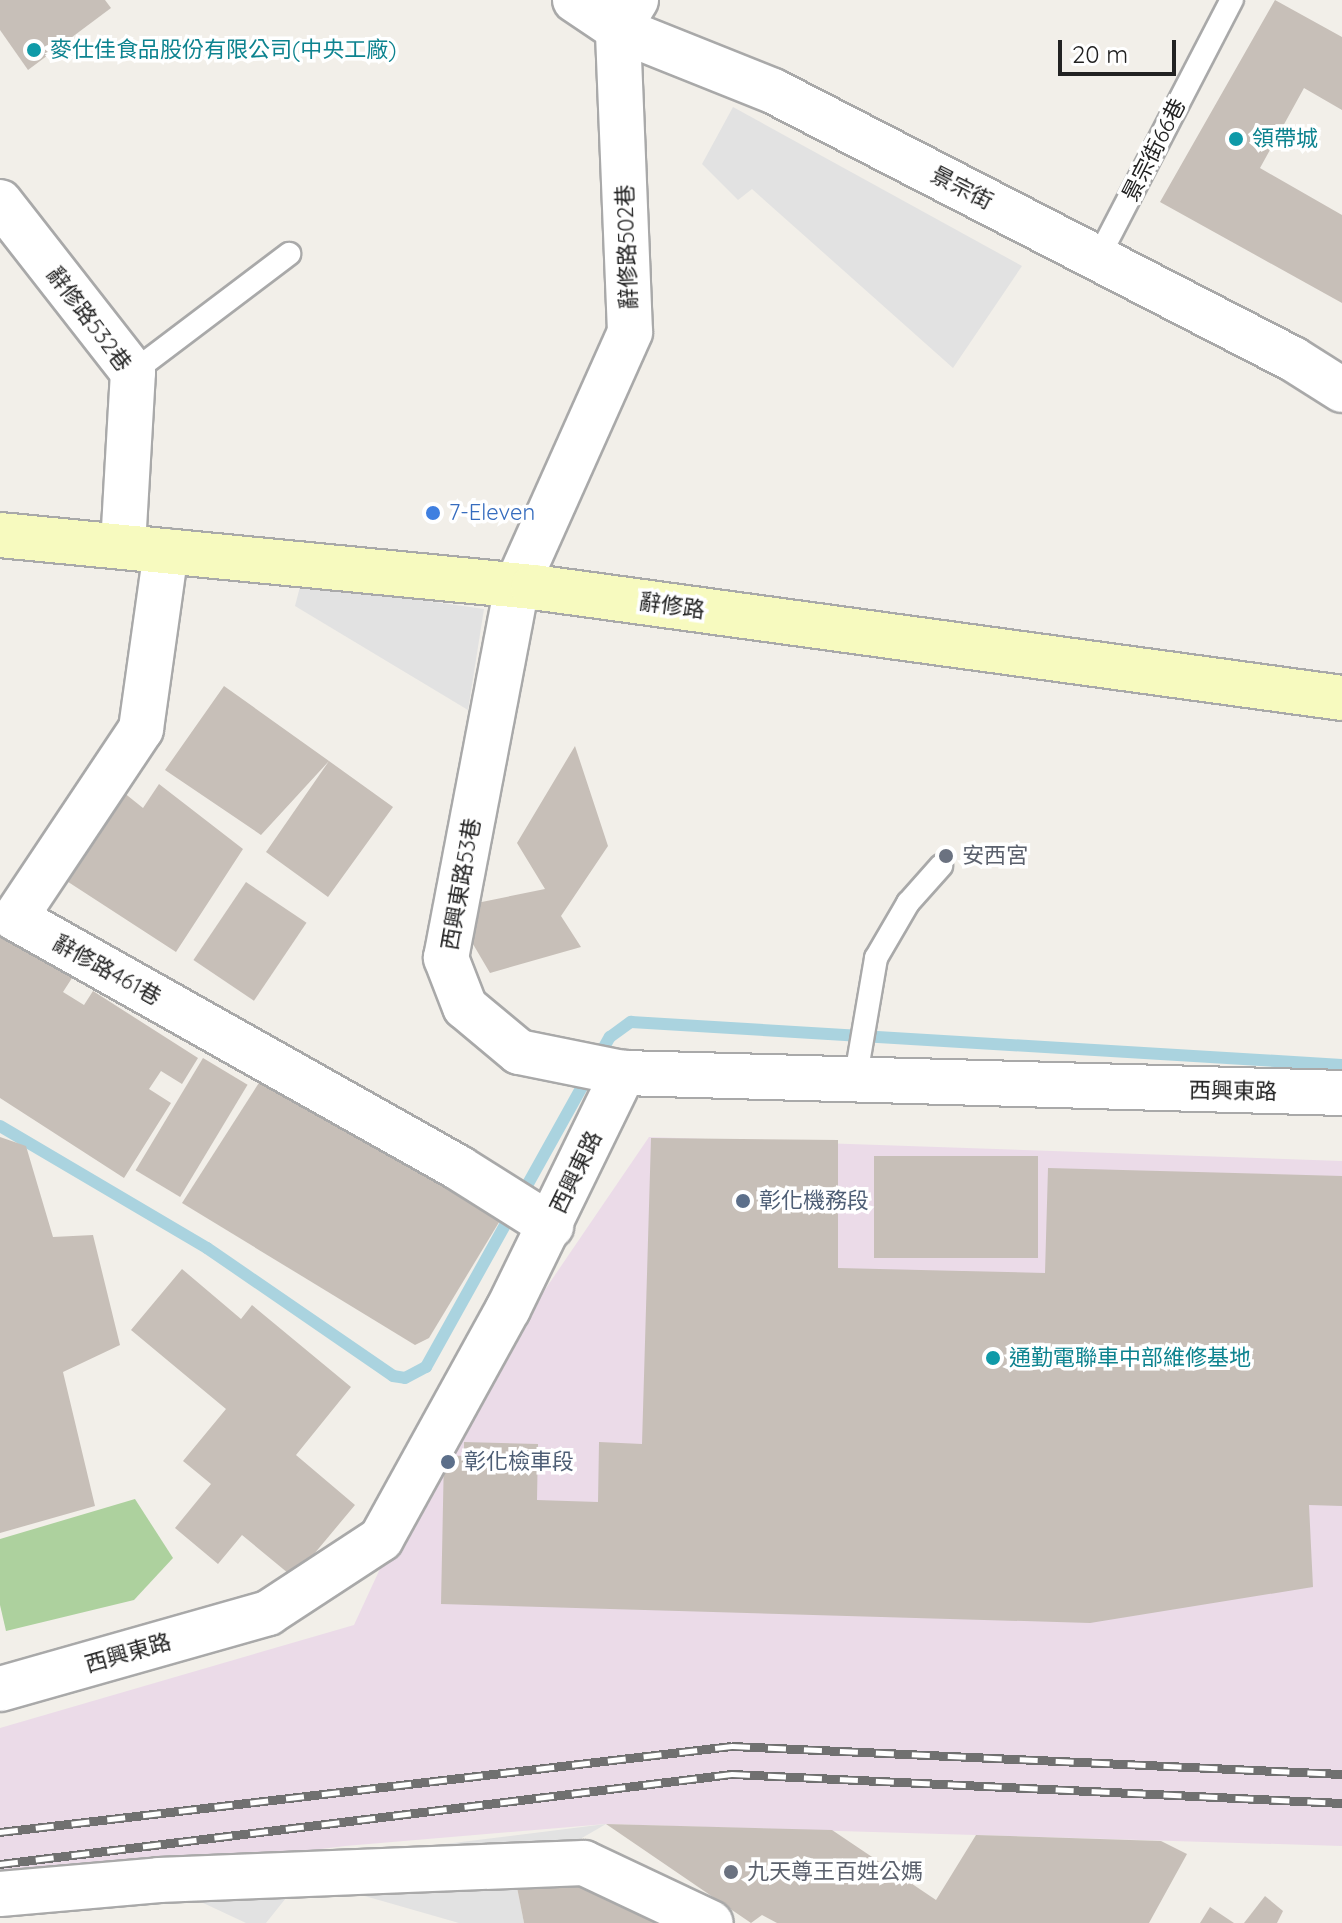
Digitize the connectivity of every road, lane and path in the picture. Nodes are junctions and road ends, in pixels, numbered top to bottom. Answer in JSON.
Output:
{"nodes":[{"id":1,"x":575,"y":0,"type":"edge"},
{"id":2,"x":1232,"y":0,"type":"edge"},
{"id":3,"x":627,"y":14,"type":"edge"},
{"id":4,"x":0,"y":202,"type":"edge"},
{"id":5,"x":289,"y":254,"type":"dead end"},
{"id":6,"x":1098,"y":258,"type":"junction"},
{"id":7,"x":133,"y":372,"type":"junction"},
{"id":8,"x":1342,"y":390,"type":"edge"},
{"id":9,"x":0,"y":535,"type":"edge"},
{"id":10,"x":123,"y":547,"type":"junction"},
{"id":11,"x":166,"y":551,"type":"junction"},
{"id":12,"x":517,"y":585,"type":"junction"},
{"id":13,"x":1342,"y":698,"type":"edge"},
{"id":14,"x":941,"y":866,"type":"dead end"},
{"id":15,"x":623,"y":1073,"type":"junction"},
{"id":16,"x":855,"y":1081,"type":"junction"},
{"id":17,"x":1342,"y":1093,"type":"edge"},
{"id":18,"x":551,"y":1226,"type":"junction"},
{"id":19,"x":0,"y":1689,"type":"edge"},
{"id":20,"x":0,"y":1894,"type":"edge"},
{"id":21,"x":711,"y":1923,"type":"edge"}],
"edges":[{"from":1,"to":3,"type":"street","name":"景宗街"},
{"from":2,"to":6,"type":"lane","name":"景宗街66巷"},
{"from":3,"to":6,"type":"street","name":"景宗街"},
{"from":3,"to":12,"type":"street","name":"辭修路502巷"},
{"from":4,"to":7,"type":"street","name":"辭修路532巷"},
{"from":5,"to":7,"type":"lane"},
{"from":6,"to":8,"type":"street","name":"景宗街"},
{"from":7,"to":10,"type":"street","name":"辭修路532巷"},
{"from":9,"to":10,"type":"street","name":"辭修路"},
{"from":10,"to":11,"type":"street","name":"辭修路"},
{"from":11,"to":12,"type":"street","name":"辭修路"},
{"from":11,"to":18,"type":"street","name":"辭修路461巷"},
{"from":12,"to":13,"type":"street","name":"辭修路"},
{"from":12,"to":15,"type":"street","name":"西興東路53巷"},
{"from":14,"to":16,"type":"lane"},
{"from":15,"to":16,"type":"street","name":"西興東路"},
{"from":15,"to":18,"type":"street","name":"西興東路"},
{"from":16,"to":17,"type":"street","name":"西興東路"},
{"from":18,"to":19,"type":"street","name":"西興東路"},
{"from":20,"to":21,"type":"street"}]}
